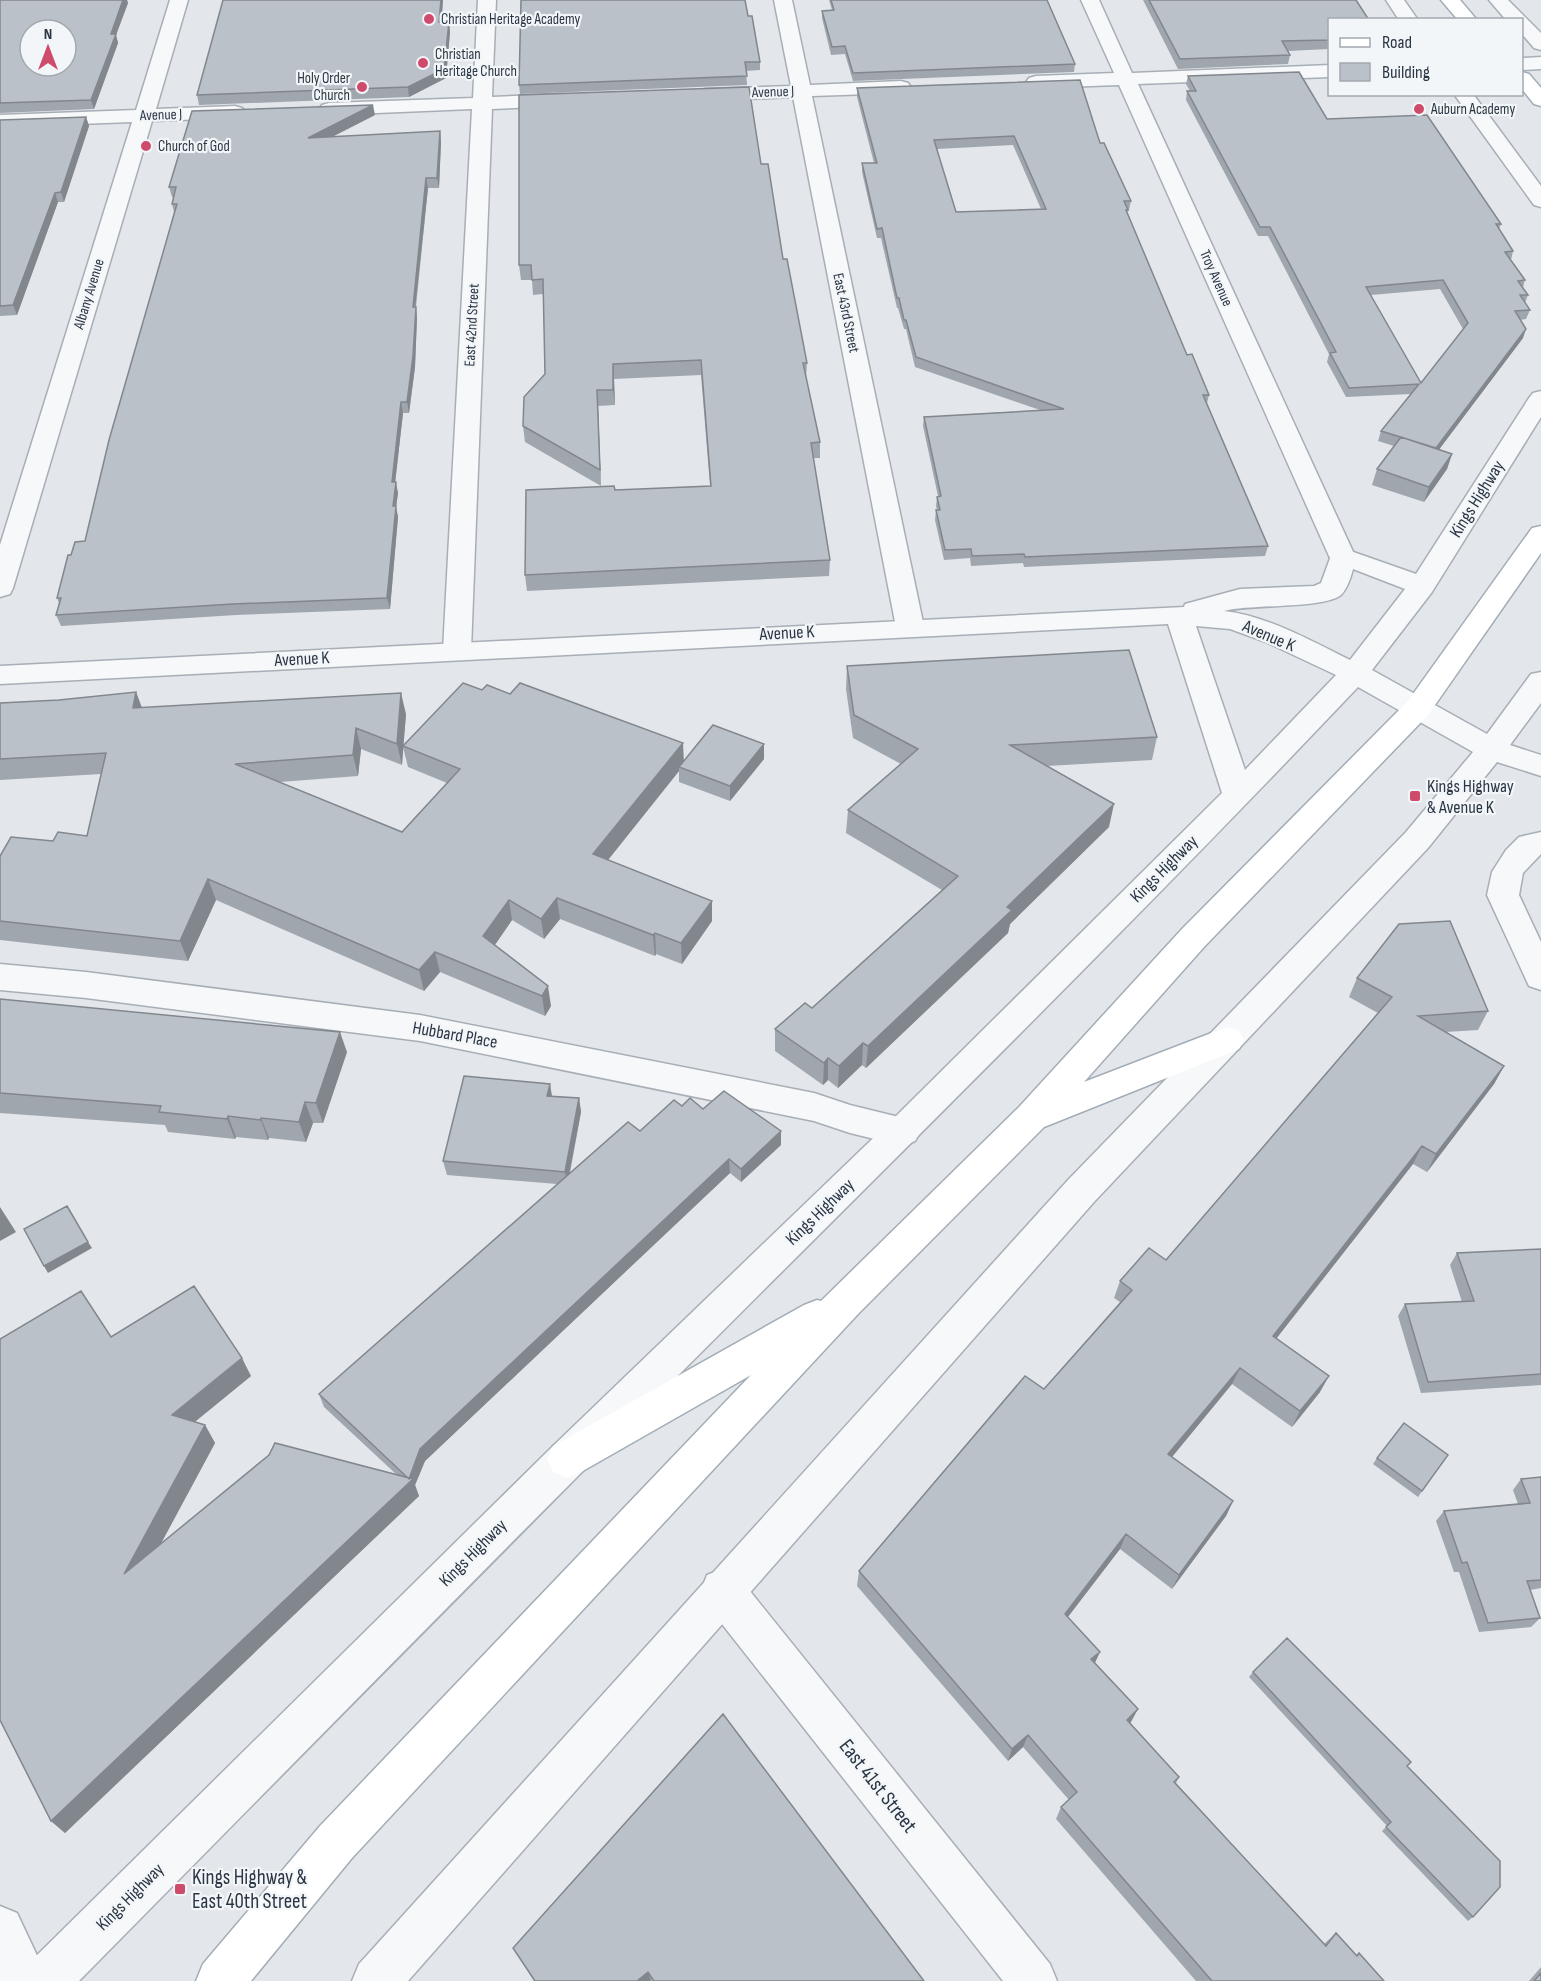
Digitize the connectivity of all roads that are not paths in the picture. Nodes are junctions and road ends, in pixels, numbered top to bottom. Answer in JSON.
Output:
{"nodes":[{"id":1,"x":179,"y":0,"type":"edge"},
{"id":2,"x":487,"y":0,"type":"edge"},
{"id":3,"x":783,"y":0,"type":"edge"},
{"id":4,"x":1090,"y":0,"type":"edge"},
{"id":5,"x":1395,"y":0,"type":"edge"},
{"id":6,"x":1450,"y":0,"type":"edge"},
{"id":7,"x":1498,"y":0,"type":"edge"},
{"id":8,"x":1408,"y":18,"type":"edge"},
{"id":9,"x":1466,"y":18,"type":"edge"},
{"id":10,"x":1515,"y":18,"type":"edge"},
{"id":11,"x":1523,"y":26,"type":"edge"},
{"id":12,"x":1541,"y":44,"type":"edge"},
{"id":13,"x":1541,"y":63,"type":"edge"},
{"id":14,"x":1523,"y":64,"type":"edge"},
{"id":15,"x":1328,"y":71,"type":"edge"},
{"id":16,"x":1127,"y":79,"type":"junction"},
{"id":17,"x":1523,"y":80,"type":"edge"},
{"id":18,"x":1017,"y":83,"type":"edge"},
{"id":19,"x":923,"y":87,"type":"edge"},
{"id":20,"x":801,"y":91,"type":"junction"},
{"id":21,"x":684,"y":96,"type":"edge"},
{"id":22,"x":1464,"y":96,"type":"edge"},
{"id":23,"x":577,"y":99,"type":"edge"},
{"id":24,"x":1541,"y":100,"type":"edge"},
{"id":25,"x":482,"y":103,"type":"junction"},
{"id":26,"x":311,"y":110,"type":"edge"},
{"id":27,"x":252,"y":112,"type":"edge"},
{"id":28,"x":144,"y":116,"type":"junction"},
{"id":29,"x":0,"y":121,"type":"edge"},
{"id":30,"x":1541,"y":201,"type":"edge"},
{"id":31,"x":1541,"y":398,"type":"edge"},
{"id":32,"x":1541,"y":534,"type":"edge"},
{"id":33,"x":1342,"y":556,"type":"junction"},
{"id":34,"x":1422,"y":586,"type":"junction"},
{"id":35,"x":0,"y":588,"type":"edge"},
{"id":36,"x":1179,"y":615,"type":"junction"},
{"id":37,"x":910,"y":627,"type":"junction"},
{"id":38,"x":457,"y":650,"type":"junction"},
{"id":39,"x":1355,"y":673,"type":"junction"},
{"id":40,"x":0,"y":675,"type":"edge"},
{"id":41,"x":1541,"y":681,"type":"edge"},
{"id":42,"x":1418,"y":708,"type":"junction"},
{"id":43,"x":1491,"y":749,"type":"junction"},
{"id":44,"x":1541,"y":766,"type":"edge"},
{"id":45,"x":1238,"y":795,"type":"junction"},
{"id":46,"x":1541,"y":843,"type":"edge"},
{"id":47,"x":1541,"y":976,"type":"edge"},
{"id":48,"x":0,"y":977,"type":"edge"},
{"id":49,"x":1227,"y":1040,"type":"junction"},
{"id":50,"x":1031,"y":1117,"type":"junction"},
{"id":51,"x":903,"y":1131,"type":"junction"},
{"id":52,"x":845,"y":1302,"type":"junction"},
{"id":53,"x":567,"y":1459,"type":"junction"},
{"id":54,"x":722,"y":1590,"type":"junction"},
{"id":55,"x":0,"y":1930,"type":"edge"},
{"id":56,"x":25,"y":1981,"type":"edge"},
{"id":57,"x":45,"y":1981,"type":"edge"},
{"id":58,"x":220,"y":1981,"type":"edge"},
{"id":59,"x":376,"y":1981,"type":"edge"},
{"id":60,"x":1033,"y":1981,"type":"edge"}],
"edges":[{"from":1,"to":28,"type":"street","name":"Albany Avenue"},
{"from":2,"to":25,"type":"street","name":"East 42nd Street"},
{"from":3,"to":20,"type":"street","name":"East 43rd Street"},
{"from":4,"to":16,"type":"street","name":"Troy Avenue"},
{"from":5,"to":8,"type":"street"},
{"from":6,"to":9,"type":"main road"},
{"from":7,"to":10,"type":"street"},
{"from":11,"to":12,"type":"street"},
{"from":13,"to":14,"type":"street"},
{"from":15,"to":16,"type":"street"},
{"from":16,"to":18,"type":"street"},
{"from":16,"to":33,"type":"street","name":"Troy Avenue"},
{"from":17,"to":24,"type":"main road"},
{"from":19,"to":20,"type":"street","name":"Avenue J"},
{"from":20,"to":21,"type":"street","name":"Avenue J"},
{"from":20,"to":37,"type":"street","name":"East 43rd Street"},
{"from":22,"to":30,"type":"street"},
{"from":23,"to":25,"type":"street"},
{"from":25,"to":26,"type":"street"},
{"from":25,"to":38,"type":"street","name":"East 42nd Street"},
{"from":27,"to":28,"type":"street","name":"Avenue J"},
{"from":28,"to":29,"type":"street","name":"Avenue J"},
{"from":28,"to":35,"type":"street","name":"Albany Avenue"},
{"from":31,"to":34,"type":"street","name":"Kings Highway"},
{"from":32,"to":42,"type":"main road"},
{"from":33,"to":34,"type":"street"},
{"from":33,"to":36,"type":"street"},
{"from":34,"to":39,"type":"street","name":"Kings Highway"},
{"from":36,"to":37,"type":"street","name":"Avenue K"},
{"from":36,"to":39,"type":"street","name":"Avenue K"},
{"from":36,"to":45,"type":"street"},
{"from":37,"to":38,"type":"street","name":"Avenue K"},
{"from":38,"to":40,"type":"street","name":"Avenue K"},
{"from":39,"to":42,"type":"street","name":"Avenue K"},
{"from":39,"to":45,"type":"street","name":"Kings Highway"},
{"from":41,"to":43,"type":"street"},
{"from":42,"to":43,"type":"street","name":"Avenue K"},
{"from":42,"to":50,"type":"main road"},
{"from":43,"to":44,"type":"street","name":"Avenue K"},
{"from":43,"to":49,"type":"street"},
{"from":45,"to":51,"type":"street","name":"Kings Highway"},
{"from":46,"to":47,"type":"street"},
{"from":48,"to":51,"type":"street","name":"Hubbard Place"},
{"from":49,"to":50,"type":"main road"},
{"from":49,"to":54,"type":"street"},
{"from":50,"to":52,"type":"main road"},
{"from":51,"to":53,"type":"street","name":"Kings Highway"},
{"from":52,"to":53,"type":"main road"},
{"from":52,"to":58,"type":"main road"},
{"from":53,"to":57,"type":"street","name":"Kings Highway"},
{"from":54,"to":59,"type":"street"},
{"from":54,"to":60,"type":"street","name":"East 41st Street"},
{"from":55,"to":56,"type":"street"}]}
